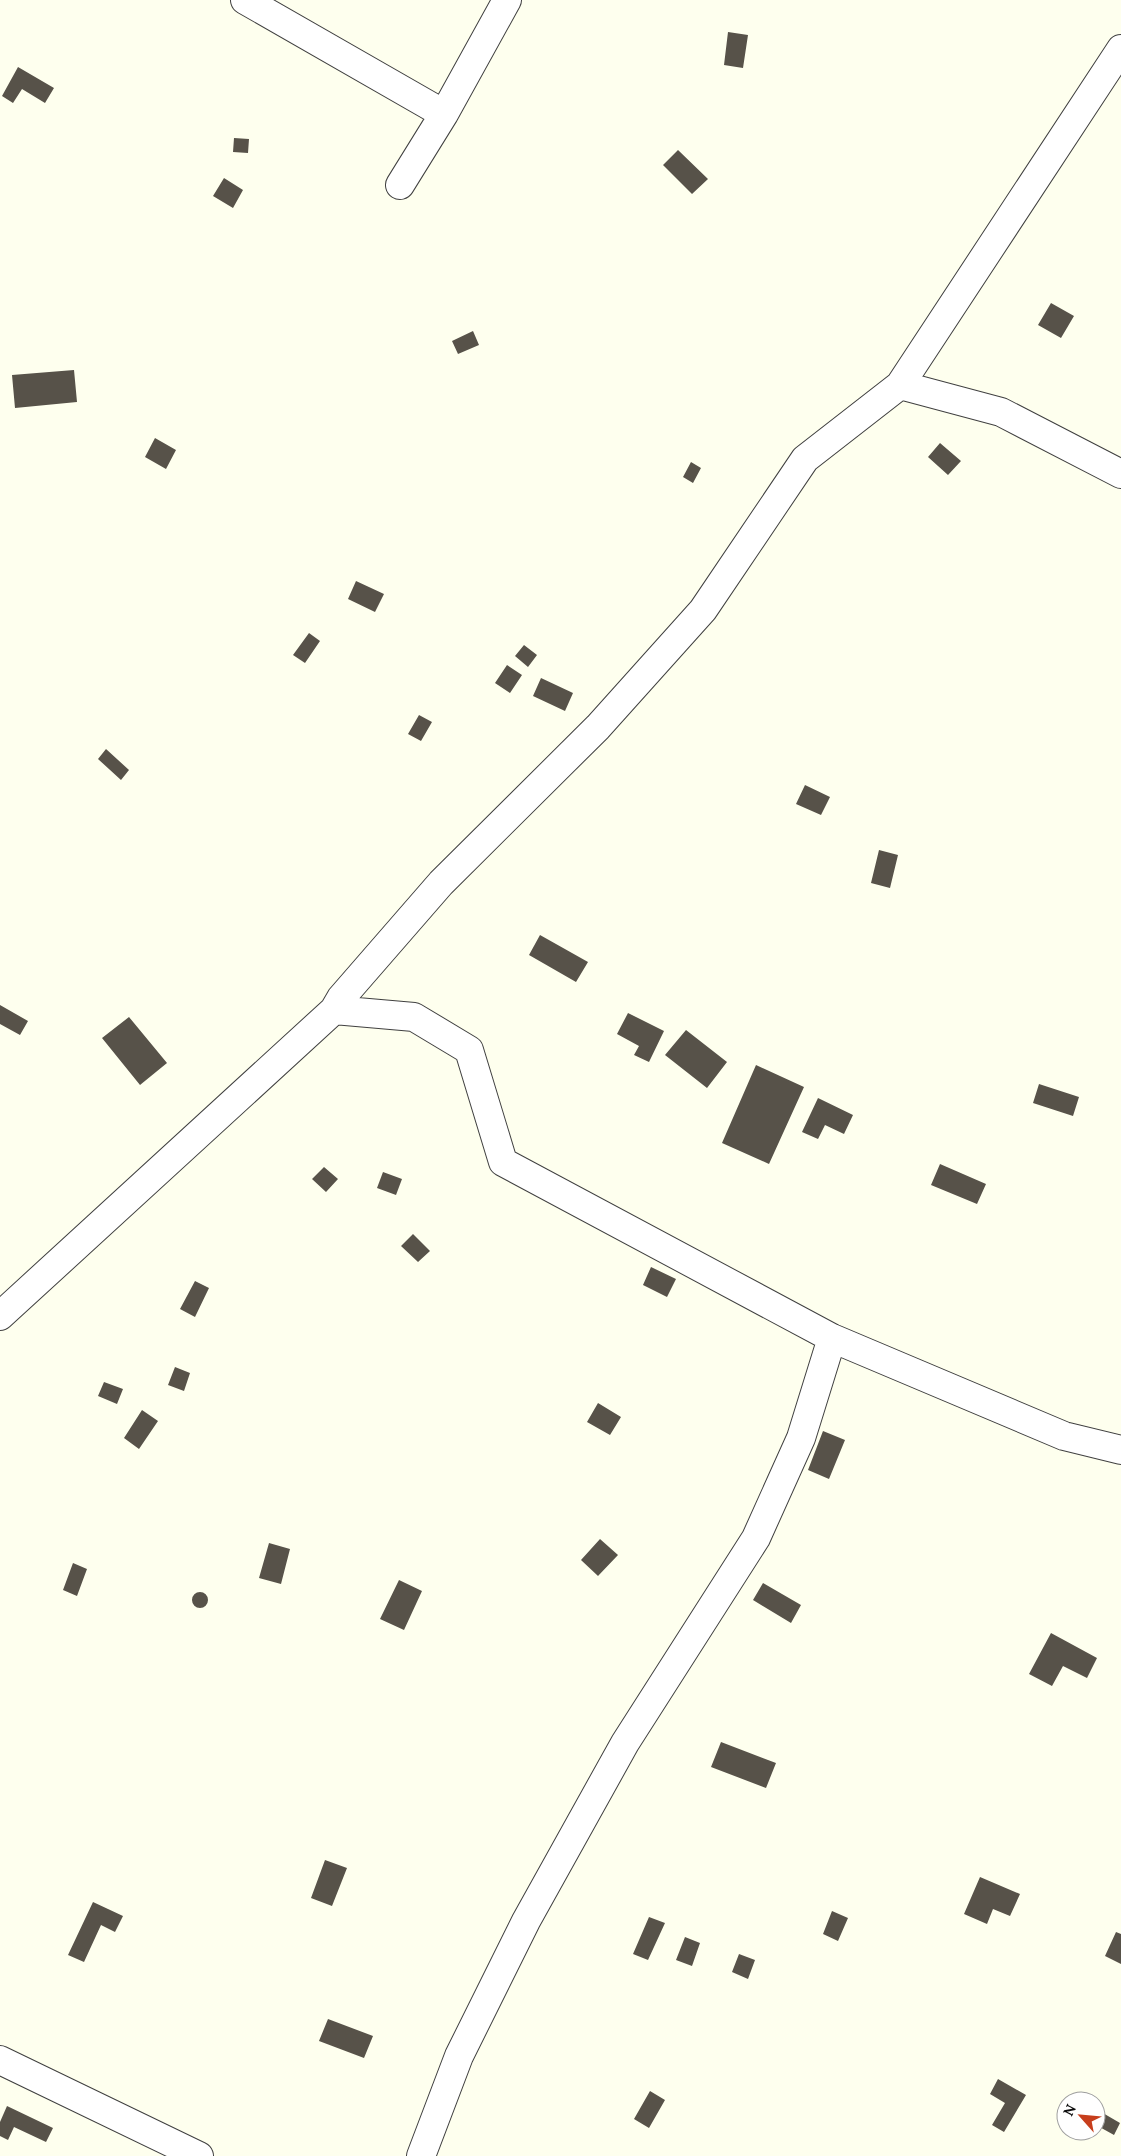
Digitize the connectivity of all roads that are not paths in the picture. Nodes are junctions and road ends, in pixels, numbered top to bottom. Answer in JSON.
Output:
{"nodes":[{"id":1,"x":245,"y":0,"type":"edge"},
{"id":2,"x":507,"y":0,"type":"edge"},
{"id":3,"x":1121,"y":49,"type":"edge"},
{"id":4,"x":444,"y":114,"type":"junction"},
{"id":5,"x":400,"y":185,"type":"dead end"},
{"id":6,"x":900,"y":385,"type":"junction"},
{"id":7,"x":1121,"y":474,"type":"edge"},
{"id":8,"x":334,"y":1010,"type":"junction"},
{"id":9,"x":0,"y":1316,"type":"edge"},
{"id":10,"x":832,"y":1338,"type":"junction"},
{"id":11,"x":1121,"y":1450,"type":"edge"},
{"id":12,"x":0,"y":2060,"type":"edge"},
{"id":13,"x":199,"y":2156,"type":"edge"},
{"id":14,"x":421,"y":2156,"type":"edge"}],
"edges":[{"from":1,"to":4,"type":"street"},
{"from":2,"to":4,"type":"street"},
{"from":3,"to":6,"type":"street"},
{"from":4,"to":5,"type":"street"},
{"from":6,"to":7,"type":"street"},
{"from":6,"to":8,"type":"street"},
{"from":8,"to":9,"type":"street"},
{"from":8,"to":10,"type":"street"},
{"from":10,"to":11,"type":"street"},
{"from":10,"to":14,"type":"street"},
{"from":12,"to":13,"type":"street"}]}
